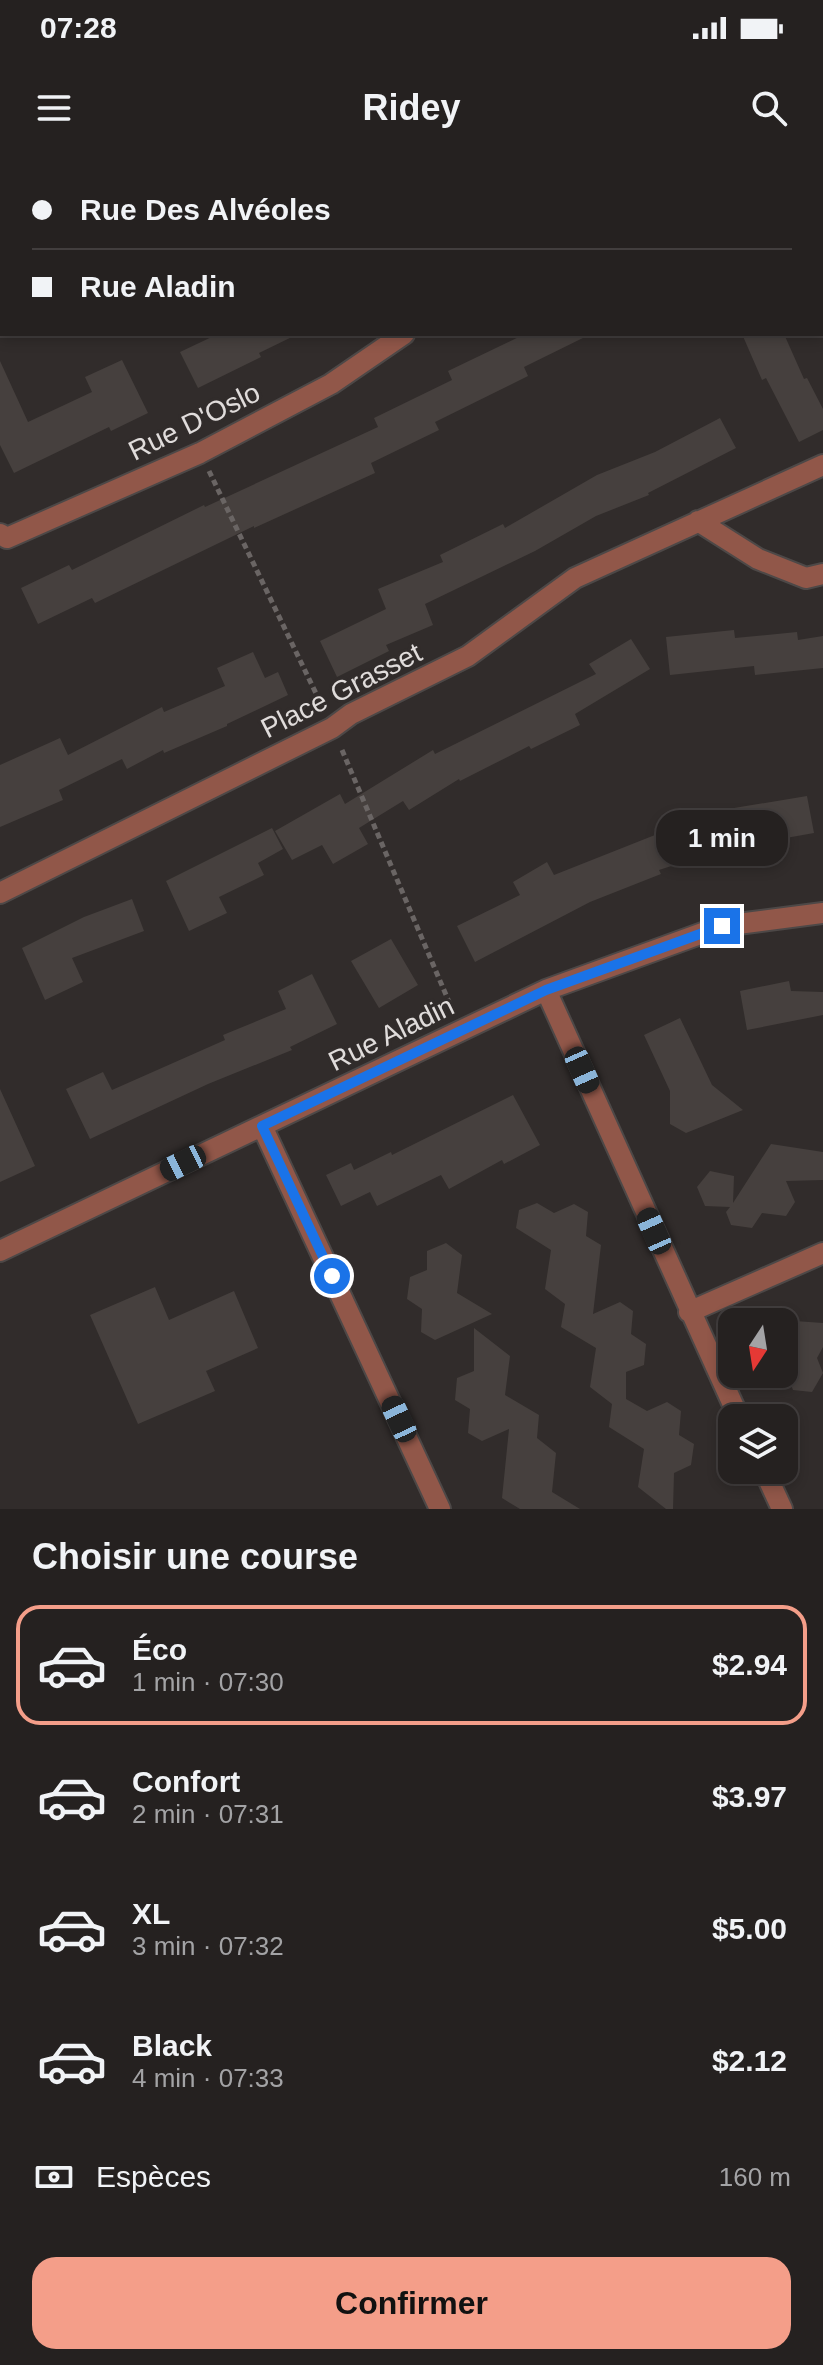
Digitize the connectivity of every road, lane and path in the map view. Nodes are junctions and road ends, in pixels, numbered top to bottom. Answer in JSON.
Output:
{"nodes":[{"id":1,"x":401,"y":336,"type":"edge"},
{"id":2,"x":823,"y":465,"type":"edge"},
{"id":3,"x":698,"y":521,"type":"junction"},
{"id":4,"x":0,"y":534,"type":"edge"},
{"id":5,"x":823,"y":574,"type":"edge"},
{"id":6,"x":0,"y":893,"type":"edge"},
{"id":7,"x":823,"y":913,"type":"edge"},
{"id":8,"x":546,"y":990,"type":"junction"},
{"id":9,"x":262,"y":1126,"type":"junction"},
{"id":10,"x":0,"y":1251,"type":"edge"},
{"id":11,"x":823,"y":1253,"type":"edge"},
{"id":12,"x":689,"y":1312,"type":"junction"},
{"id":13,"x":732,"y":1404,"type":"edge"},
{"id":14,"x":770,"y":1484,"type":"edge"},
{"id":15,"x":440,"y":1509,"type":"edge"},
{"id":16,"x":782,"y":1509,"type":"edge"}],
"edges":[{"from":1,"to":4,"type":"street","name":"Rue D'Oslo"},
{"from":2,"to":3,"type":"street","name":"Place Grasset"},
{"from":3,"to":5,"type":"street"},
{"from":3,"to":6,"type":"street","name":"Place Grasset"},
{"from":7,"to":8,"type":"street","name":"Rue Aladin"},
{"from":8,"to":9,"type":"street","name":"Rue Aladin"},
{"from":8,"to":12,"type":"street"},
{"from":9,"to":10,"type":"street","name":"Rue Aladin"},
{"from":9,"to":15,"type":"street"},
{"from":11,"to":12,"type":"street"},
{"from":12,"to":13,"type":"street"},
{"from":14,"to":16,"type":"street"}]}
